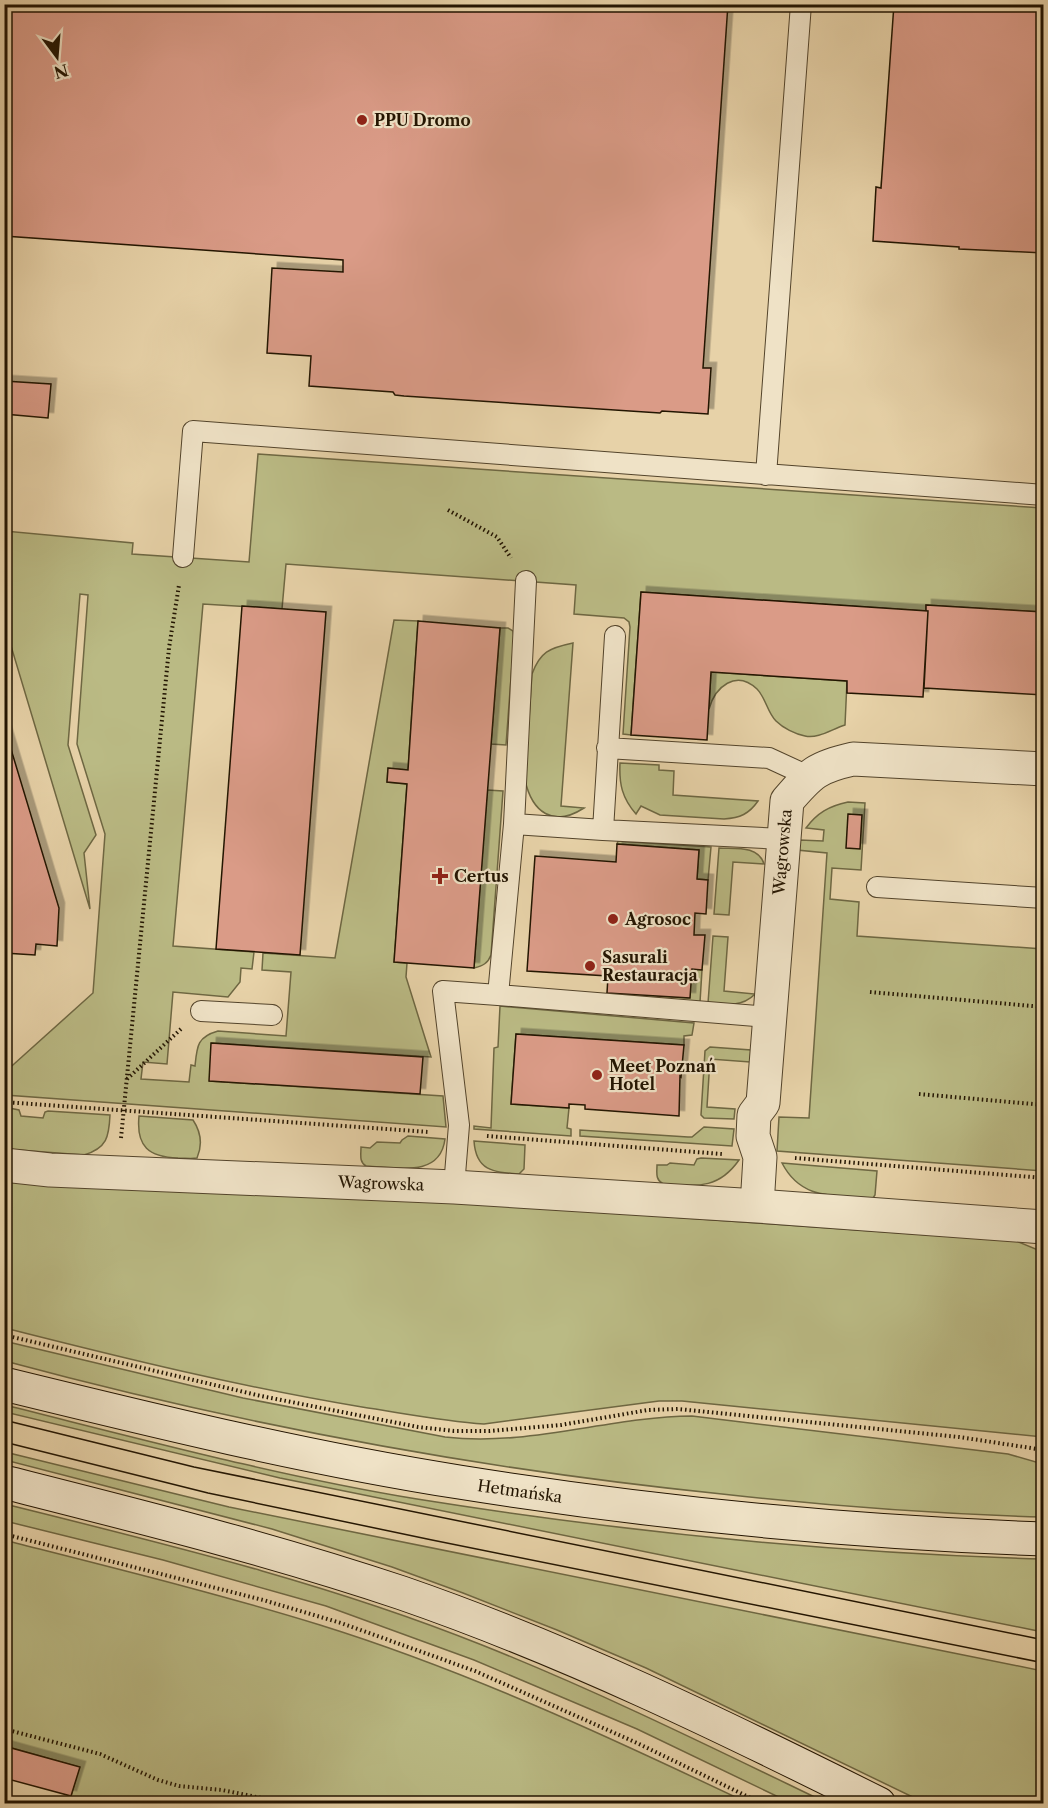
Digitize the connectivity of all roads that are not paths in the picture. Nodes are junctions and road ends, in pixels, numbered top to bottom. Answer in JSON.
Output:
{"nodes":[{"id":1,"x":801,"y":4,"type":"edge"},
{"id":2,"x":766,"y":475,"type":"junction"},
{"id":3,"x":1044,"y":495,"type":"edge"},
{"id":4,"x":183,"y":557,"type":"road end"},
{"id":5,"x":526,"y":581,"type":"road end"},
{"id":6,"x":615,"y":636,"type":"dead end"},
{"id":7,"x":607,"y":747,"type":"junction"},
{"id":8,"x":1044,"y":769,"type":"edge"},
{"id":9,"x":808,"y":776,"type":"junction"},
{"id":10,"x":514,"y":824,"type":"junction"},
{"id":11,"x":603,"y":830,"type":"junction"},
{"id":12,"x":783,"y":839,"type":"junction"},
{"id":13,"x":877,"y":887,"type":"dead end"},
{"id":14,"x":1044,"y":898,"type":"edge"},
{"id":15,"x":498,"y":995,"type":"junction"},
{"id":16,"x":201,"y":1011,"type":"road end"},
{"id":17,"x":272,"y":1015,"type":"dead end"},
{"id":18,"x":769,"y":1017,"type":"junction"},
{"id":19,"x":4,"y":1165,"type":"edge"},
{"id":20,"x":454,"y":1187,"type":"junction"},
{"id":21,"x":757,"y":1206,"type":"junction"},
{"id":22,"x":1044,"y":1227,"type":"edge"},
{"id":23,"x":4,"y":1384,"type":"edge"},
{"id":24,"x":4,"y":1482,"type":"edge"},
{"id":25,"x":1044,"y":1539,"type":"edge"},
{"id":26,"x":879,"y":1803,"type":"edge"}],
"edges":[{"from":1,"to":2,"type":"lane"},
{"from":2,"to":3,"type":"lane"},
{"from":2,"to":4,"type":"lane"},
{"from":5,"to":10,"type":"lane"},
{"from":6,"to":7,"type":"lane"},
{"from":7,"to":9,"type":"lane"},
{"from":7,"to":11,"type":"lane"},
{"from":8,"to":9,"type":"street","name":"Wagrowska"},
{"from":9,"to":12,"type":"street","name":"Wagrowska"},
{"from":10,"to":11,"type":"lane"},
{"from":10,"to":15,"type":"lane"},
{"from":11,"to":12,"type":"lane"},
{"from":12,"to":18,"type":"street","name":"Wagrowska"},
{"from":13,"to":14,"type":"lane"},
{"from":15,"to":18,"type":"lane"},
{"from":15,"to":20,"type":"lane"},
{"from":16,"to":17,"type":"lane"},
{"from":18,"to":21,"type":"street","name":"Wagrowska"},
{"from":19,"to":20,"type":"street","name":"Wagrowska"},
{"from":20,"to":21,"type":"street","name":"Wagrowska"},
{"from":21,"to":22,"type":"street","name":"Wagrowska"},
{"from":23,"to":25,"type":"street","name":"Hetmańska"},
{"from":24,"to":26,"type":"street"}]}
